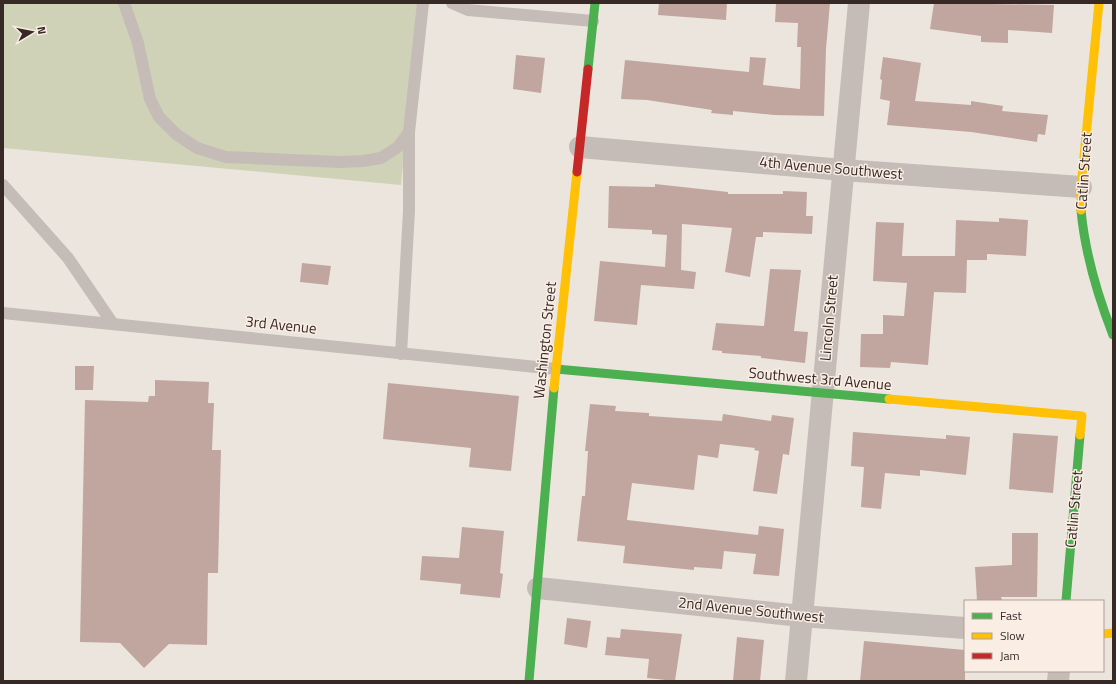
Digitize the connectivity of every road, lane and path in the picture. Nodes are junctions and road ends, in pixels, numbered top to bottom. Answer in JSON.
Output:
{"nodes":[{"id":1,"x":124,"y":3,"type":"edge"},
{"id":2,"x":423,"y":3,"type":"edge"},
{"id":3,"x":452,"y":3,"type":"edge"},
{"id":4,"x":595,"y":3,"type":"edge"},
{"id":5,"x":859,"y":3,"type":"edge"},
{"id":6,"x":1099,"y":3,"type":"edge"},
{"id":7,"x":593,"y":21,"type":"junction"},
{"id":8,"x":409,"y":132,"type":"junction"},
{"id":9,"x":580,"y":146,"type":"junction"},
{"id":10,"x":843,"y":170,"type":"junction"},
{"id":11,"x":3,"y":185,"type":"edge"},
{"id":12,"x":1081,"y":187,"type":"junction"},
{"id":13,"x":3,"y":312,"type":"edge"},
{"id":14,"x":113,"y":324,"type":"junction"},
{"id":15,"x":1113,"y":335,"type":"edge"},
{"id":16,"x":401,"y":354,"type":"junction"},
{"id":17,"x":556,"y":369,"type":"junction"},
{"id":18,"x":822,"y":394,"type":"junction"},
{"id":19,"x":1082,"y":416,"type":"joint"},
{"id":20,"x":538,"y":588,"type":"junction"},
{"id":21,"x":1066,"y":600,"type":"edge"},
{"id":22,"x":802,"y":616,"type":"junction"},
{"id":23,"x":964,"y":628,"type":"edge"},
{"id":24,"x":529,"y":681,"type":"edge"},
{"id":25,"x":796,"y":681,"type":"edge"}],
"edges":[{"from":1,"to":8,"type":"lane"},
{"from":2,"to":8,"type":"lane"},
{"from":3,"to":7,"type":"lane"},
{"from":4,"to":7,"type":"street","name":"Washington Street"},
{"from":5,"to":10,"type":"street","name":"Lincoln Street"},
{"from":6,"to":12,"type":"street","name":"Catlin Street"},
{"from":7,"to":9,"type":"street","name":"Washington Street"},
{"from":8,"to":16,"type":"lane"},
{"from":9,"to":10,"type":"street","name":"4th Avenue Southwest"},
{"from":9,"to":17,"type":"street","name":"Washington Street"},
{"from":10,"to":12,"type":"street","name":"4th Avenue Southwest"},
{"from":10,"to":18,"type":"street","name":"Lincoln Street"},
{"from":11,"to":14,"type":"lane"},
{"from":12,"to":15,"type":"street","name":"Catlin Street"},
{"from":13,"to":14,"type":"lane","name":"3rd Avenue"},
{"from":14,"to":16,"type":"lane","name":"3rd Avenue"},
{"from":16,"to":17,"type":"lane","name":"3rd Avenue"},
{"from":17,"to":18,"type":"street","name":"Southwest 3rd Avenue"},
{"from":17,"to":20,"type":"street","name":"Washington Street"},
{"from":18,"to":19,"type":"street","name":"Southwest 3rd Avenue"},
{"from":18,"to":22,"type":"street","name":"Lincoln Street"},
{"from":19,"to":21,"type":"street","name":"Catlin Street"},
{"from":20,"to":22,"type":"street","name":"2nd Avenue Southwest"},
{"from":20,"to":24,"type":"street","name":"Washington Street"},
{"from":22,"to":23,"type":"street","name":"2nd Avenue Southwest"},
{"from":22,"to":25,"type":"street","name":"Lincoln Street"}]}
